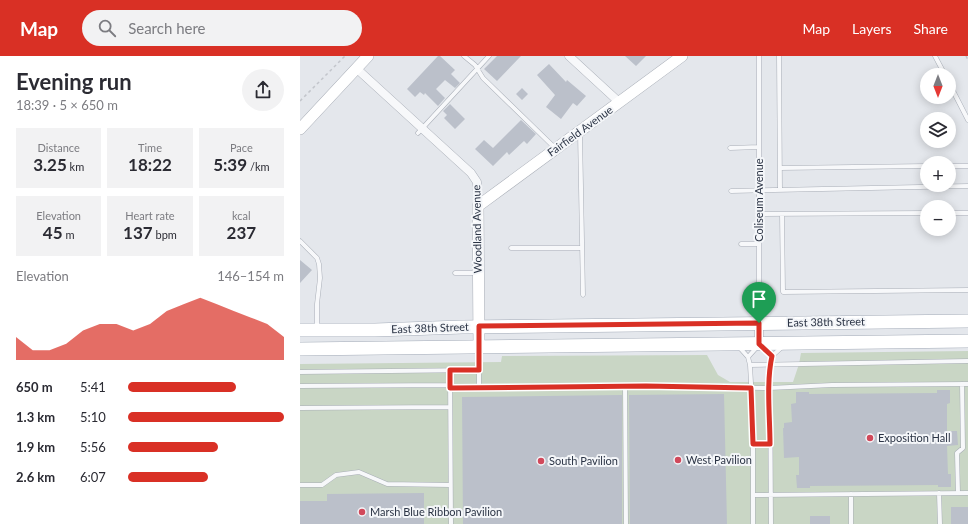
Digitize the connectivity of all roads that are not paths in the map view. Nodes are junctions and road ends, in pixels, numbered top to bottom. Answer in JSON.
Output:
{"nodes":[{"id":1,"x":368,"y":56,"type":"edge"},
{"id":2,"x":464,"y":56,"type":"edge"},
{"id":3,"x":490,"y":56,"type":"edge"},
{"id":4,"x":569,"y":56,"type":"edge"},
{"id":5,"x":681,"y":56,"type":"edge"},
{"id":6,"x":759,"y":56,"type":"edge"},
{"id":7,"x":779,"y":56,"type":"edge"},
{"id":8,"x":935,"y":56,"type":"edge"},
{"id":9,"x":356,"y":68,"type":"junction"},
{"id":10,"x":941,"y":68,"type":"edge"},
{"id":11,"x":477,"y":69,"type":"junction"},
{"id":12,"x":956,"y":97,"type":"edge"},
{"id":13,"x":620,"y":102,"type":"junction"},
{"id":14,"x":968,"y":120,"type":"edge"},
{"id":15,"x":300,"y":129,"type":"edge"},
{"id":16,"x":420,"y":131,"type":"junction"},
{"id":17,"x":580,"y":131,"type":"junction"},
{"id":18,"x":759,"y":147,"type":"junction"},
{"id":19,"x":730,"y":148,"type":"dead end"},
{"id":20,"x":556,"y":149,"type":"junction"},
{"id":21,"x":920,"y":166,"type":"edge"},
{"id":22,"x":956,"y":166,"type":"edge"},
{"id":23,"x":968,"y":166,"type":"edge"},
{"id":24,"x":780,"y":168,"type":"junction"},
{"id":25,"x":968,"y":186,"type":"edge"},
{"id":26,"x":780,"y":190,"type":"junction"},
{"id":27,"x":731,"y":191,"type":"dead end"},
{"id":28,"x":759,"y":191,"type":"junction"},
{"id":29,"x":478,"y":206,"type":"junction"},
{"id":30,"x":920,"y":213,"type":"edge"},
{"id":31,"x":956,"y":213,"type":"edge"},
{"id":32,"x":968,"y":213,"type":"edge"},
{"id":33,"x":759,"y":214,"type":"junction"},
{"id":34,"x":782,"y":214,"type":"junction"},
{"id":35,"x":300,"y":241,"type":"edge"},
{"id":36,"x":741,"y":244,"type":"dead end"},
{"id":37,"x":759,"y":244,"type":"junction"},
{"id":38,"x":511,"y":248,"type":"dead end"},
{"id":39,"x":582,"y":248,"type":"junction"},
{"id":40,"x":455,"y":273,"type":"dead end"},
{"id":41,"x":478,"y":273,"type":"junction"},
{"id":42,"x":968,"y":290,"type":"edge"},
{"id":43,"x":583,"y":295,"type":"dead end"},
{"id":44,"x":968,"y":321,"type":"edge"},
{"id":45,"x":759,"y":323,"type":"junction"},
{"id":46,"x":479,"y":326,"type":"junction"},
{"id":47,"x":300,"y":330,"type":"edge"},
{"id":48,"x":317,"y":330,"type":"junction"},
{"id":49,"x":968,"y":341,"type":"edge"},
{"id":50,"x":793,"y":343,"type":"junction"},
{"id":51,"x":728,"y":344,"type":"junction"},
{"id":52,"x":759,"y":344,"type":"junction"},
{"id":53,"x":479,"y":347,"type":"junction"},
{"id":54,"x":300,"y":349,"type":"edge"},
{"id":55,"x":772,"y":356,"type":"junction"},
{"id":56,"x":748,"y":357,"type":"junction"},
{"id":57,"x":968,"y":361,"type":"edge"},
{"id":58,"x":750,"y":364,"type":"junction"},
{"id":59,"x":770,"y":364,"type":"junction"},
{"id":60,"x":450,"y":370,"type":"junction"},
{"id":61,"x":479,"y":370,"type":"junction"},
{"id":62,"x":300,"y":372,"type":"edge"},
{"id":63,"x":962,"y":384,"type":"junction"},
{"id":64,"x":968,"y":384,"type":"edge"},
{"id":65,"x":300,"y":386,"type":"edge"},
{"id":66,"x":625,"y":386,"type":"junction"},
{"id":67,"x":450,"y":387,"type":"junction"},
{"id":68,"x":479,"y":388,"type":"junction"},
{"id":69,"x":751,"y":388,"type":"junction"},
{"id":70,"x":769,"y":388,"type":"junction"},
{"id":71,"x":450,"y":407,"type":"junction"},
{"id":72,"x":300,"y":408,"type":"edge"},
{"id":73,"x":753,"y":444,"type":"junction"},
{"id":74,"x":770,"y":444,"type":"junction"},
{"id":75,"x":450,"y":484,"type":"junction"},
{"id":76,"x":300,"y":485,"type":"edge"},
{"id":77,"x":958,"y":493,"type":"junction"},
{"id":78,"x":968,"y":493,"type":"edge"},
{"id":79,"x":851,"y":494,"type":"junction"},
{"id":80,"x":939,"y":494,"type":"junction"},
{"id":81,"x":753,"y":495,"type":"junction"},
{"id":82,"x":771,"y":495,"type":"junction"},
{"id":83,"x":451,"y":524,"type":"edge"},
{"id":84,"x":626,"y":524,"type":"edge"},
{"id":85,"x":753,"y":524,"type":"edge"},
{"id":86,"x":771,"y":524,"type":"edge"},
{"id":87,"x":851,"y":524,"type":"edge"},
{"id":88,"x":940,"y":524,"type":"edge"}],
"edges":[{"from":1,"to":9,"type":"street"},
{"from":2,"to":11,"type":"lane"},
{"from":3,"to":11,"type":"lane"},
{"from":4,"to":13,"type":"street"},
{"from":5,"to":13,"type":"street","name":"Fairfield Avenue"},
{"from":6,"to":18,"type":"lane","name":"Coliseum Avenue"},
{"from":7,"to":24,"type":"lane"},
{"from":8,"to":10,"type":"lane"},
{"from":9,"to":15,"type":"street"},
{"from":9,"to":16,"type":"street","name":"Woodland Avenue"},
{"from":11,"to":16,"type":"lane"},
{"from":11,"to":20,"type":"lane"},
{"from":12,"to":14,"type":"lane"},
{"from":13,"to":17,"type":"street","name":"Fairfield Avenue"},
{"from":16,"to":29,"type":"street","name":"Woodland Avenue"},
{"from":17,"to":20,"type":"street","name":"Fairfield Avenue"},
{"from":17,"to":39,"type":"lane"},
{"from":18,"to":19,"type":"lane"},
{"from":18,"to":28,"type":"lane","name":"Coliseum Avenue"},
{"from":20,"to":29,"type":"street","name":"Fairfield Avenue"},
{"from":21,"to":24,"type":"lane"},
{"from":22,"to":23,"type":"lane"},
{"from":24,"to":26,"type":"lane"},
{"from":25,"to":26,"type":"lane"},
{"from":26,"to":28,"type":"lane"},
{"from":27,"to":28,"type":"lane"},
{"from":28,"to":33,"type":"lane","name":"Coliseum Avenue"},
{"from":29,"to":41,"type":"street","name":"Woodland Avenue"},
{"from":30,"to":34,"type":"lane"},
{"from":31,"to":32,"type":"lane"},
{"from":33,"to":34,"type":"lane"},
{"from":33,"to":37,"type":"lane","name":"Coliseum Avenue"},
{"from":34,"to":42,"type":"lane"},
{"from":35,"to":48,"type":"lane"},
{"from":36,"to":37,"type":"lane"},
{"from":37,"to":45,"type":"lane","name":"Coliseum Avenue"},
{"from":38,"to":39,"type":"lane"},
{"from":39,"to":43,"type":"lane"},
{"from":40,"to":41,"type":"lane"},
{"from":41,"to":46,"type":"street","name":"Woodland Avenue"},
{"from":44,"to":45,"type":"main road","name":"East 38th Street"},
{"from":45,"to":46,"type":"main road","name":"East 38th Street"},
{"from":45,"to":52,"type":"street","name":"Coliseum Avenue"},
{"from":46,"to":48,"type":"main road","name":"East 38th Street"},
{"from":46,"to":53,"type":"street","name":"Woodland Avenue"},
{"from":47,"to":48,"type":"main road","name":"East 38th Street"},
{"from":49,"to":50,"type":"main road","name":"East 38th Street"},
{"from":50,"to":52,"type":"main road","name":"East 38th Street"},
{"from":50,"to":55,"type":"lane"},
{"from":51,"to":52,"type":"main road","name":"East 38th Street"},
{"from":51,"to":53,"type":"main road","name":"East 38th Street"},
{"from":51,"to":56,"type":"lane"},
{"from":52,"to":55,"type":"lane"},
{"from":52,"to":56,"type":"lane"},
{"from":53,"to":54,"type":"main road","name":"East 38th Street"},
{"from":53,"to":61,"type":"lane"},
{"from":55,"to":59,"type":"lane"},
{"from":56,"to":58,"type":"lane"},
{"from":57,"to":59,"type":"lane"},
{"from":58,"to":59,"type":"lane"},
{"from":58,"to":69,"type":"lane"},
{"from":59,"to":70,"type":"lane"},
{"from":60,"to":61,"type":"lane"},
{"from":60,"to":62,"type":"lane"},
{"from":60,"to":67,"type":"lane"},
{"from":61,"to":68,"type":"lane"},
{"from":63,"to":64,"type":"lane"},
{"from":63,"to":70,"type":"lane"},
{"from":63,"to":77,"type":"lane"},
{"from":65,"to":67,"type":"lane"},
{"from":66,"to":68,"type":"lane"},
{"from":66,"to":69,"type":"lane"},
{"from":66,"to":84,"type":"lane"},
{"from":67,"to":68,"type":"lane"},
{"from":67,"to":71,"type":"lane"},
{"from":69,"to":70,"type":"lane"},
{"from":69,"to":73,"type":"lane"},
{"from":70,"to":74,"type":"lane"},
{"from":71,"to":72,"type":"lane"},
{"from":71,"to":75,"type":"lane"},
{"from":73,"to":74,"type":"lane"},
{"from":73,"to":81,"type":"lane"},
{"from":74,"to":82,"type":"lane"},
{"from":75,"to":76,"type":"lane"},
{"from":75,"to":83,"type":"lane"},
{"from":77,"to":78,"type":"lane"},
{"from":77,"to":80,"type":"lane"},
{"from":79,"to":80,"type":"lane"},
{"from":79,"to":82,"type":"lane"},
{"from":79,"to":87,"type":"lane"},
{"from":80,"to":88,"type":"lane"},
{"from":81,"to":82,"type":"lane"},
{"from":81,"to":85,"type":"lane"},
{"from":82,"to":86,"type":"lane"}]}
